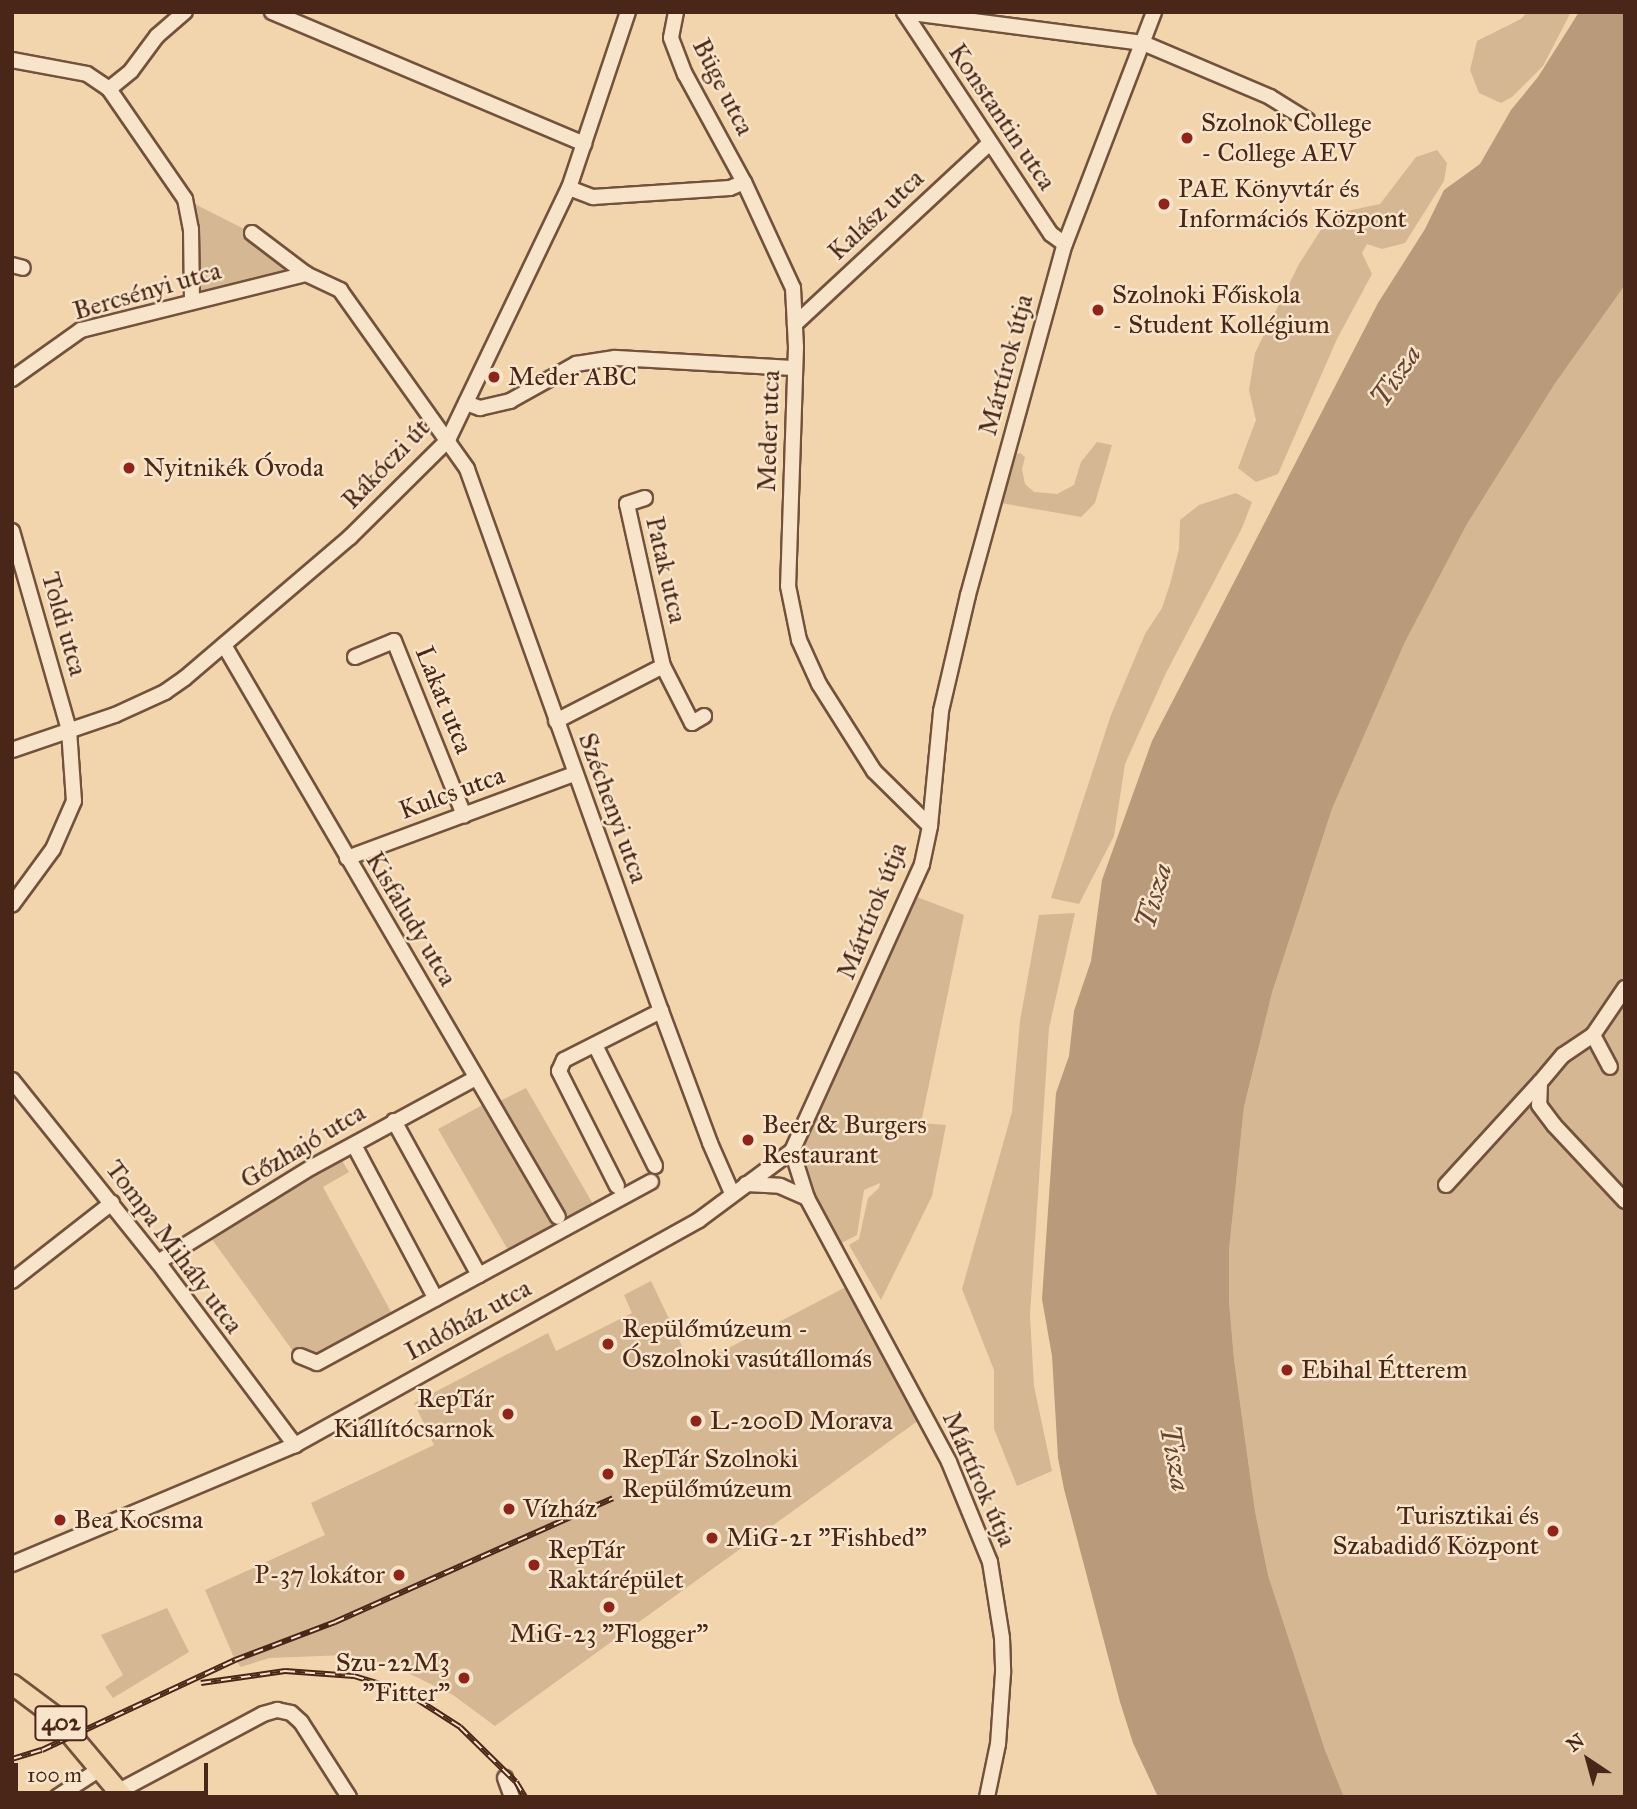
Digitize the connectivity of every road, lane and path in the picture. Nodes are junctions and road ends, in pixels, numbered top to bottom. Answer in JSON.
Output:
{"nodes":[{"id":1,"x":185,"y":12,"type":"edge"},
{"id":2,"x":272,"y":12,"type":"edge"},
{"id":3,"x":628,"y":12,"type":"edge"},
{"id":4,"x":676,"y":12,"type":"edge"},
{"id":5,"x":904,"y":12,"type":"edge"},
{"id":6,"x":1154,"y":12,"type":"edge"},
{"id":7,"x":1143,"y":43,"type":"junction"},
{"id":8,"x":12,"y":60,"type":"edge"},
{"id":9,"x":109,"y":89,"type":"junction"},
{"id":10,"x":1307,"y":120,"type":"dead end"},
{"id":11,"x":990,"y":143,"type":"junction"},
{"id":12,"x":584,"y":144,"type":"junction"},
{"id":13,"x":744,"y":182,"type":"junction"},
{"id":14,"x":569,"y":188,"type":"junction"},
{"id":15,"x":252,"y":233,"type":"dead end"},
{"id":16,"x":1065,"y":244,"type":"junction"},
{"id":17,"x":306,"y":274,"type":"junction"},
{"id":18,"x":192,"y":302,"type":"junction"},
{"id":19,"x":795,"y":324,"type":"junction"},
{"id":20,"x":795,"y":368,"type":"junction"},
{"id":21,"x":12,"y":379,"type":"edge"},
{"id":22,"x":466,"y":403,"type":"junction"},
{"id":23,"x":448,"y":440,"type":"junction"},
{"id":24,"x":645,"y":498,"type":"dead end"},
{"id":25,"x":12,"y":531,"type":"edge"},
{"id":26,"x":224,"y":645,"type":"junction"},
{"id":27,"x":355,"y":657,"type":"dead end"},
{"id":28,"x":663,"y":666,"type":"junction"},
{"id":29,"x":704,"y":716,"type":"dead end"},
{"id":30,"x":556,"y":722,"type":"junction"},
{"id":31,"x":69,"y":730,"type":"junction"},
{"id":32,"x":12,"y":750,"type":"edge"},
{"id":33,"x":574,"y":774,"type":"junction"},
{"id":34,"x":464,"y":815,"type":"junction"},
{"id":35,"x":930,"y":826,"type":"junction"},
{"id":36,"x":347,"y":858,"type":"junction"},
{"id":37,"x":12,"y":905,"type":"edge"},
{"id":38,"x":1625,"y":988,"type":"edge"},
{"id":39,"x":661,"y":1011,"type":"junction"},
{"id":40,"x":1593,"y":1035,"type":"junction"},
{"id":41,"x":594,"y":1045,"type":"junction"},
{"id":42,"x":1610,"y":1068,"type":"dead end"},
{"id":43,"x":476,"y":1078,"type":"junction"},
{"id":44,"x":12,"y":1080,"type":"edge"},
{"id":45,"x":1539,"y":1082,"type":"junction"},
{"id":46,"x":394,"y":1121,"type":"junction"},
{"id":47,"x":354,"y":1145,"type":"junction"},
{"id":48,"x":792,"y":1151,"type":"junction"},
{"id":49,"x":655,"y":1166,"type":"dead end"},
{"id":50,"x":651,"y":1182,"type":"dead end"},
{"id":51,"x":746,"y":1184,"type":"junction"},
{"id":52,"x":1446,"y":1185,"type":"dead end"},
{"id":53,"x":617,"y":1186,"type":"dead end"},
{"id":54,"x":732,"y":1193,"type":"junction"},
{"id":55,"x":807,"y":1198,"type":"junction"},
{"id":56,"x":1625,"y":1200,"type":"edge"},
{"id":57,"x":112,"y":1203,"type":"junction"},
{"id":58,"x":558,"y":1217,"type":"dead end"},
{"id":59,"x":158,"y":1262,"type":"junction"},
{"id":60,"x":479,"y":1275,"type":"junction"},
{"id":61,"x":12,"y":1281,"type":"edge"},
{"id":62,"x":436,"y":1299,"type":"junction"},
{"id":63,"x":300,"y":1356,"type":"dead end"},
{"id":64,"x":295,"y":1446,"type":"junction"},
{"id":65,"x":13,"y":1563,"type":"edge"},
{"id":66,"x":12,"y":1684,"type":"edge"},
{"id":67,"x":100,"y":1769,"type":"junction"},
{"id":68,"x":505,"y":1778,"type":"dead end"},
{"id":69,"x":121,"y":1794,"type":"edge"},
{"id":70,"x":57,"y":1797,"type":"edge"},
{"id":71,"x":349,"y":1797,"type":"edge"},
{"id":72,"x":512,"y":1797,"type":"edge"},
{"id":73,"x":987,"y":1797,"type":"edge"}],
"edges":[{"from":1,"to":9,"type":"street"},
{"from":2,"to":12,"type":"street"},
{"from":3,"to":12,"type":"street","name":"Rákóczi út"},
{"from":4,"to":13,"type":"street","name":"Büge utca"},
{"from":5,"to":7,"type":"street"},
{"from":5,"to":11,"type":"street","name":"Konstantin utca"},
{"from":6,"to":7,"type":"street","name":"Mártírok útja"},
{"from":7,"to":10,"type":"street"},
{"from":7,"to":16,"type":"street","name":"Mártírok útja"},
{"from":8,"to":9,"type":"street"},
{"from":9,"to":18,"type":"street"},
{"from":11,"to":16,"type":"street","name":"Konstantin utca"},
{"from":11,"to":19,"type":"street","name":"Kalász utca"},
{"from":12,"to":14,"type":"street","name":"Rákóczi út"},
{"from":13,"to":14,"type":"street"},
{"from":13,"to":19,"type":"street","name":"Meder utca"},
{"from":14,"to":22,"type":"street","name":"Rákóczi út"},
{"from":15,"to":17,"type":"street"},
{"from":16,"to":35,"type":"street","name":"Mártírok útja"},
{"from":17,"to":18,"type":"street","name":"Bercsényi utca"},
{"from":17,"to":23,"type":"street"},
{"from":18,"to":21,"type":"street","name":"Bercsényi utca"},
{"from":19,"to":20,"type":"street","name":"Meder utca"},
{"from":20,"to":22,"type":"street"},
{"from":20,"to":35,"type":"street","name":"Meder utca"},
{"from":22,"to":23,"type":"street","name":"Rákóczi út"},
{"from":23,"to":26,"type":"street","name":"Rákóczi út"},
{"from":23,"to":30,"type":"street","name":"Széchenyi utca"},
{"from":24,"to":28,"type":"street","name":"Patak utca"},
{"from":25,"to":31,"type":"street","name":"Toldi utca"},
{"from":26,"to":31,"type":"street","name":"Rákóczi út"},
{"from":26,"to":36,"type":"street","name":"Kisfaludy utca"},
{"from":27,"to":34,"type":"street","name":"Lakat utca"},
{"from":28,"to":29,"type":"street","name":"Patak utca"},
{"from":28,"to":30,"type":"street","name":"Patak utca"},
{"from":30,"to":33,"type":"street","name":"Széchenyi utca"},
{"from":31,"to":32,"type":"street","name":"Rákóczi út"},
{"from":31,"to":37,"type":"street","name":"Toldi utca"},
{"from":33,"to":34,"type":"street","name":"Kulcs utca"},
{"from":33,"to":39,"type":"street","name":"Széchenyi utca"},
{"from":34,"to":36,"type":"street","name":"Kulcs utca"},
{"from":35,"to":48,"type":"street","name":"Mártírok útja"},
{"from":36,"to":43,"type":"street","name":"Kisfaludy utca"},
{"from":38,"to":40,"type":"street"},
{"from":39,"to":41,"type":"street"},
{"from":39,"to":54,"type":"street","name":"Széchenyi utca"},
{"from":40,"to":42,"type":"street"},
{"from":40,"to":45,"type":"street"},
{"from":41,"to":49,"type":"street"},
{"from":41,"to":53,"type":"street"},
{"from":43,"to":46,"type":"street","name":"Gőzhajó utca"},
{"from":43,"to":58,"type":"street","name":"Kisfaludy utca"},
{"from":44,"to":57,"type":"street","name":"Tompa Mihály utca"},
{"from":45,"to":52,"type":"street"},
{"from":45,"to":56,"type":"street"},
{"from":46,"to":47,"type":"street","name":"Gőzhajó utca"},
{"from":46,"to":60,"type":"street"},
{"from":47,"to":59,"type":"street","name":"Gőzhajó utca"},
{"from":47,"to":62,"type":"street"},
{"from":48,"to":51,"type":"street","name":"Indóház utca"},
{"from":48,"to":55,"type":"street","name":"Mártírok útja"},
{"from":50,"to":60,"type":"street"},
{"from":51,"to":54,"type":"street","name":"Indóház utca"},
{"from":51,"to":55,"type":"street"},
{"from":54,"to":64,"type":"street","name":"Indóház utca"},
{"from":55,"to":73,"type":"street","name":"Mártírok útja"},
{"from":57,"to":59,"type":"street","name":"Tompa Mihály utca"},
{"from":57,"to":61,"type":"street"},
{"from":59,"to":64,"type":"street","name":"Tompa Mihály utca"},
{"from":60,"to":62,"type":"street"},
{"from":62,"to":63,"type":"street"},
{"from":64,"to":65,"type":"street","name":"Indóház utca"},
{"from":66,"to":67,"type":"main road","number":"402"},
{"from":67,"to":69,"type":"main road","number":"402"},
{"from":67,"to":70,"type":"street"},
{"from":68,"to":72,"type":"street"},
{"from":69,"to":71,"type":"street"}]}
